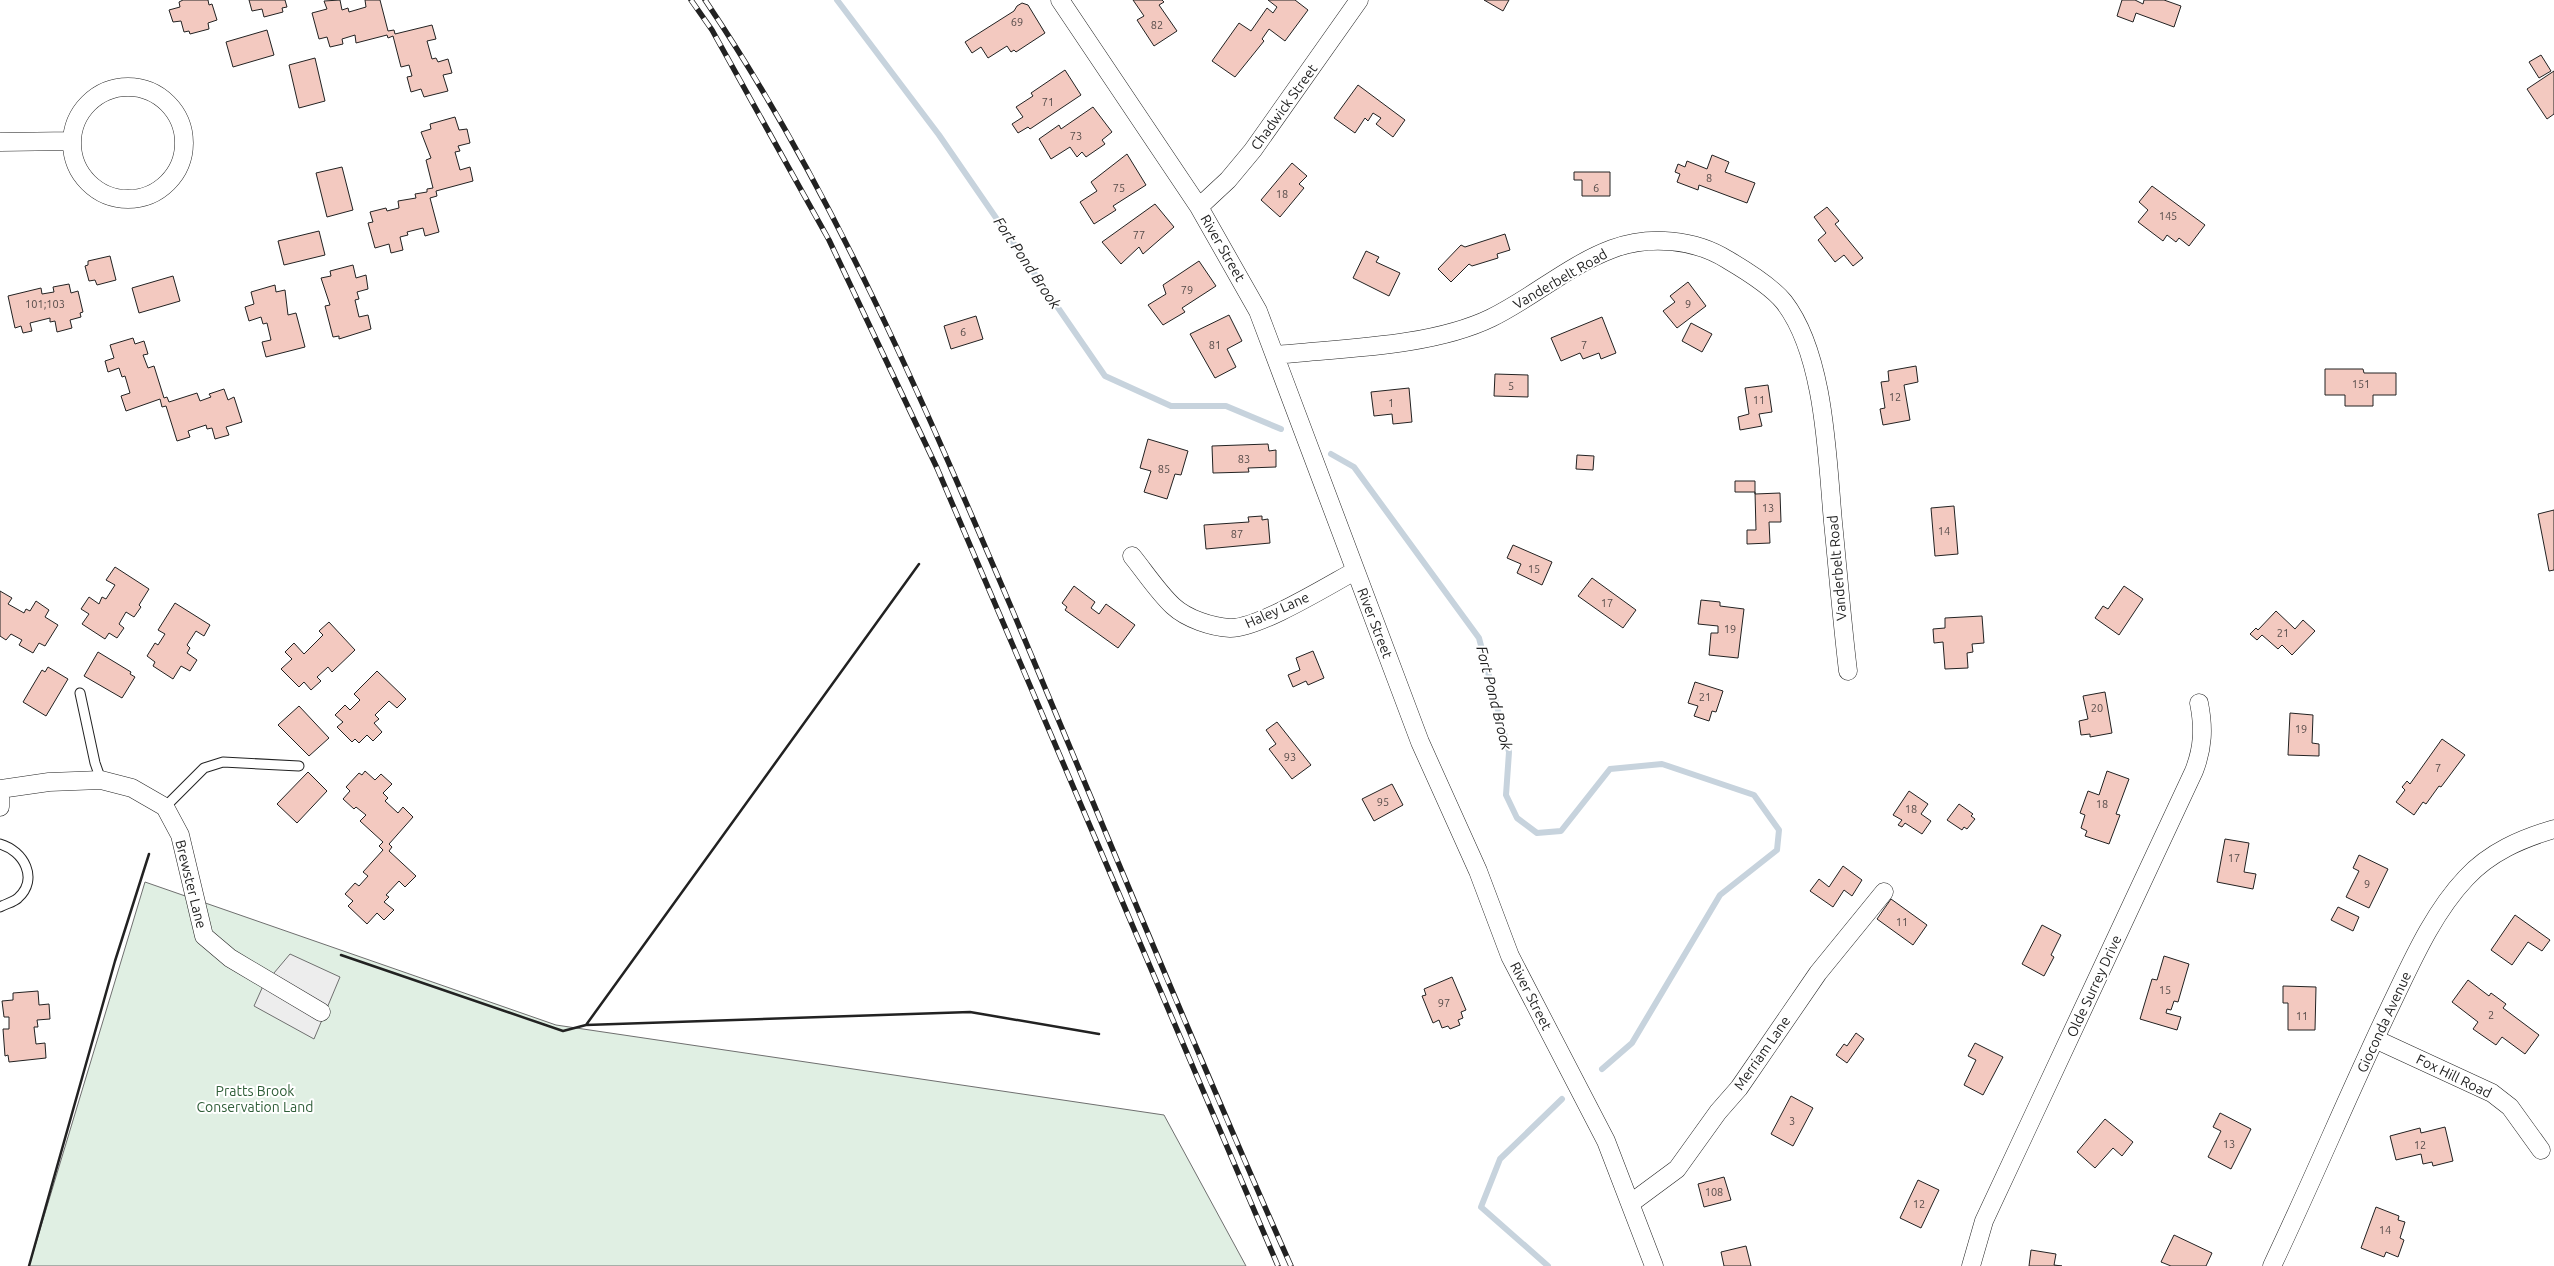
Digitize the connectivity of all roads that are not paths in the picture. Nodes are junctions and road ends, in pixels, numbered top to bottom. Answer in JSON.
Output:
{"nodes":[{"id":1,"x":1060,"y":0,"type":"edge"},
{"id":2,"x":1359,"y":0,"type":"edge"},
{"id":3,"x":72,"y":141,"type":"junction"},
{"id":4,"x":0,"y":142,"type":"edge"},
{"id":5,"x":1199,"y":207,"type":"junction"},
{"id":6,"x":1276,"y":355,"type":"junction"},
{"id":7,"x":1132,"y":556,"type":"dead end"},
{"id":8,"x":1355,"y":571,"type":"junction"},
{"id":9,"x":1848,"y":671,"type":"dead end"},
{"id":10,"x":80,"y":693,"type":"dead end"},
{"id":11,"x":2199,"y":703,"type":"dead end"},
{"id":12,"x":299,"y":766,"type":"dead end"},
{"id":13,"x":101,"y":780,"type":"junction"},
{"id":14,"x":0,"y":790,"type":"edge"},
{"id":15,"x":0,"y":807,"type":"edge"},
{"id":16,"x":165,"y":807,"type":"junction"},
{"id":17,"x":2554,"y":829,"type":"edge"},
{"id":18,"x":0,"y":844,"type":"edge"},
{"id":19,"x":1884,"y":892,"type":"dead end"},
{"id":20,"x":0,"y":907,"type":"edge"},
{"id":21,"x":321,"y":1012,"type":"dead end"},
{"id":22,"x":2375,"y":1039,"type":"junction"},
{"id":23,"x":2541,"y":1150,"type":"dead end"},
{"id":24,"x":1631,"y":1203,"type":"junction"},
{"id":25,"x":1654,"y":1266,"type":"edge"},
{"id":26,"x":1971,"y":1266,"type":"edge"},
{"id":27,"x":2272,"y":1266,"type":"edge"}],
"edges":[{"from":1,"to":5,"type":"street","name":"River Street"},
{"from":2,"to":5,"type":"street","name":"Chadwick Street"},
{"from":3,"to":3,"type":"street"},
{"from":3,"to":4,"type":"street"},
{"from":5,"to":6,"type":"street","name":"River Street"},
{"from":6,"to":8,"type":"street","name":"River Street"},
{"from":6,"to":9,"type":"street","name":"Vanderbelt Road"},
{"from":7,"to":8,"type":"street","name":"Haley Lane"},
{"from":8,"to":24,"type":"street","name":"River Street"},
{"from":10,"to":13,"type":"lane"},
{"from":11,"to":26,"type":"street","name":"Olde Surrey Drive"},
{"from":12,"to":16,"type":"lane"},
{"from":13,"to":14,"type":"street"},
{"from":13,"to":16,"type":"street"},
{"from":14,"to":15,"type":"street"},
{"from":16,"to":21,"type":"street","name":"Brewster Lane"},
{"from":17,"to":22,"type":"street","name":"Gioconda Avenue"},
{"from":18,"to":20,"type":"lane"},
{"from":19,"to":24,"type":"street","name":"Merriam Lane"},
{"from":22,"to":23,"type":"street","name":"Fox Hill Road"},
{"from":22,"to":27,"type":"street","name":"Gioconda Avenue"},
{"from":24,"to":25,"type":"street","name":"River Street"}]}
